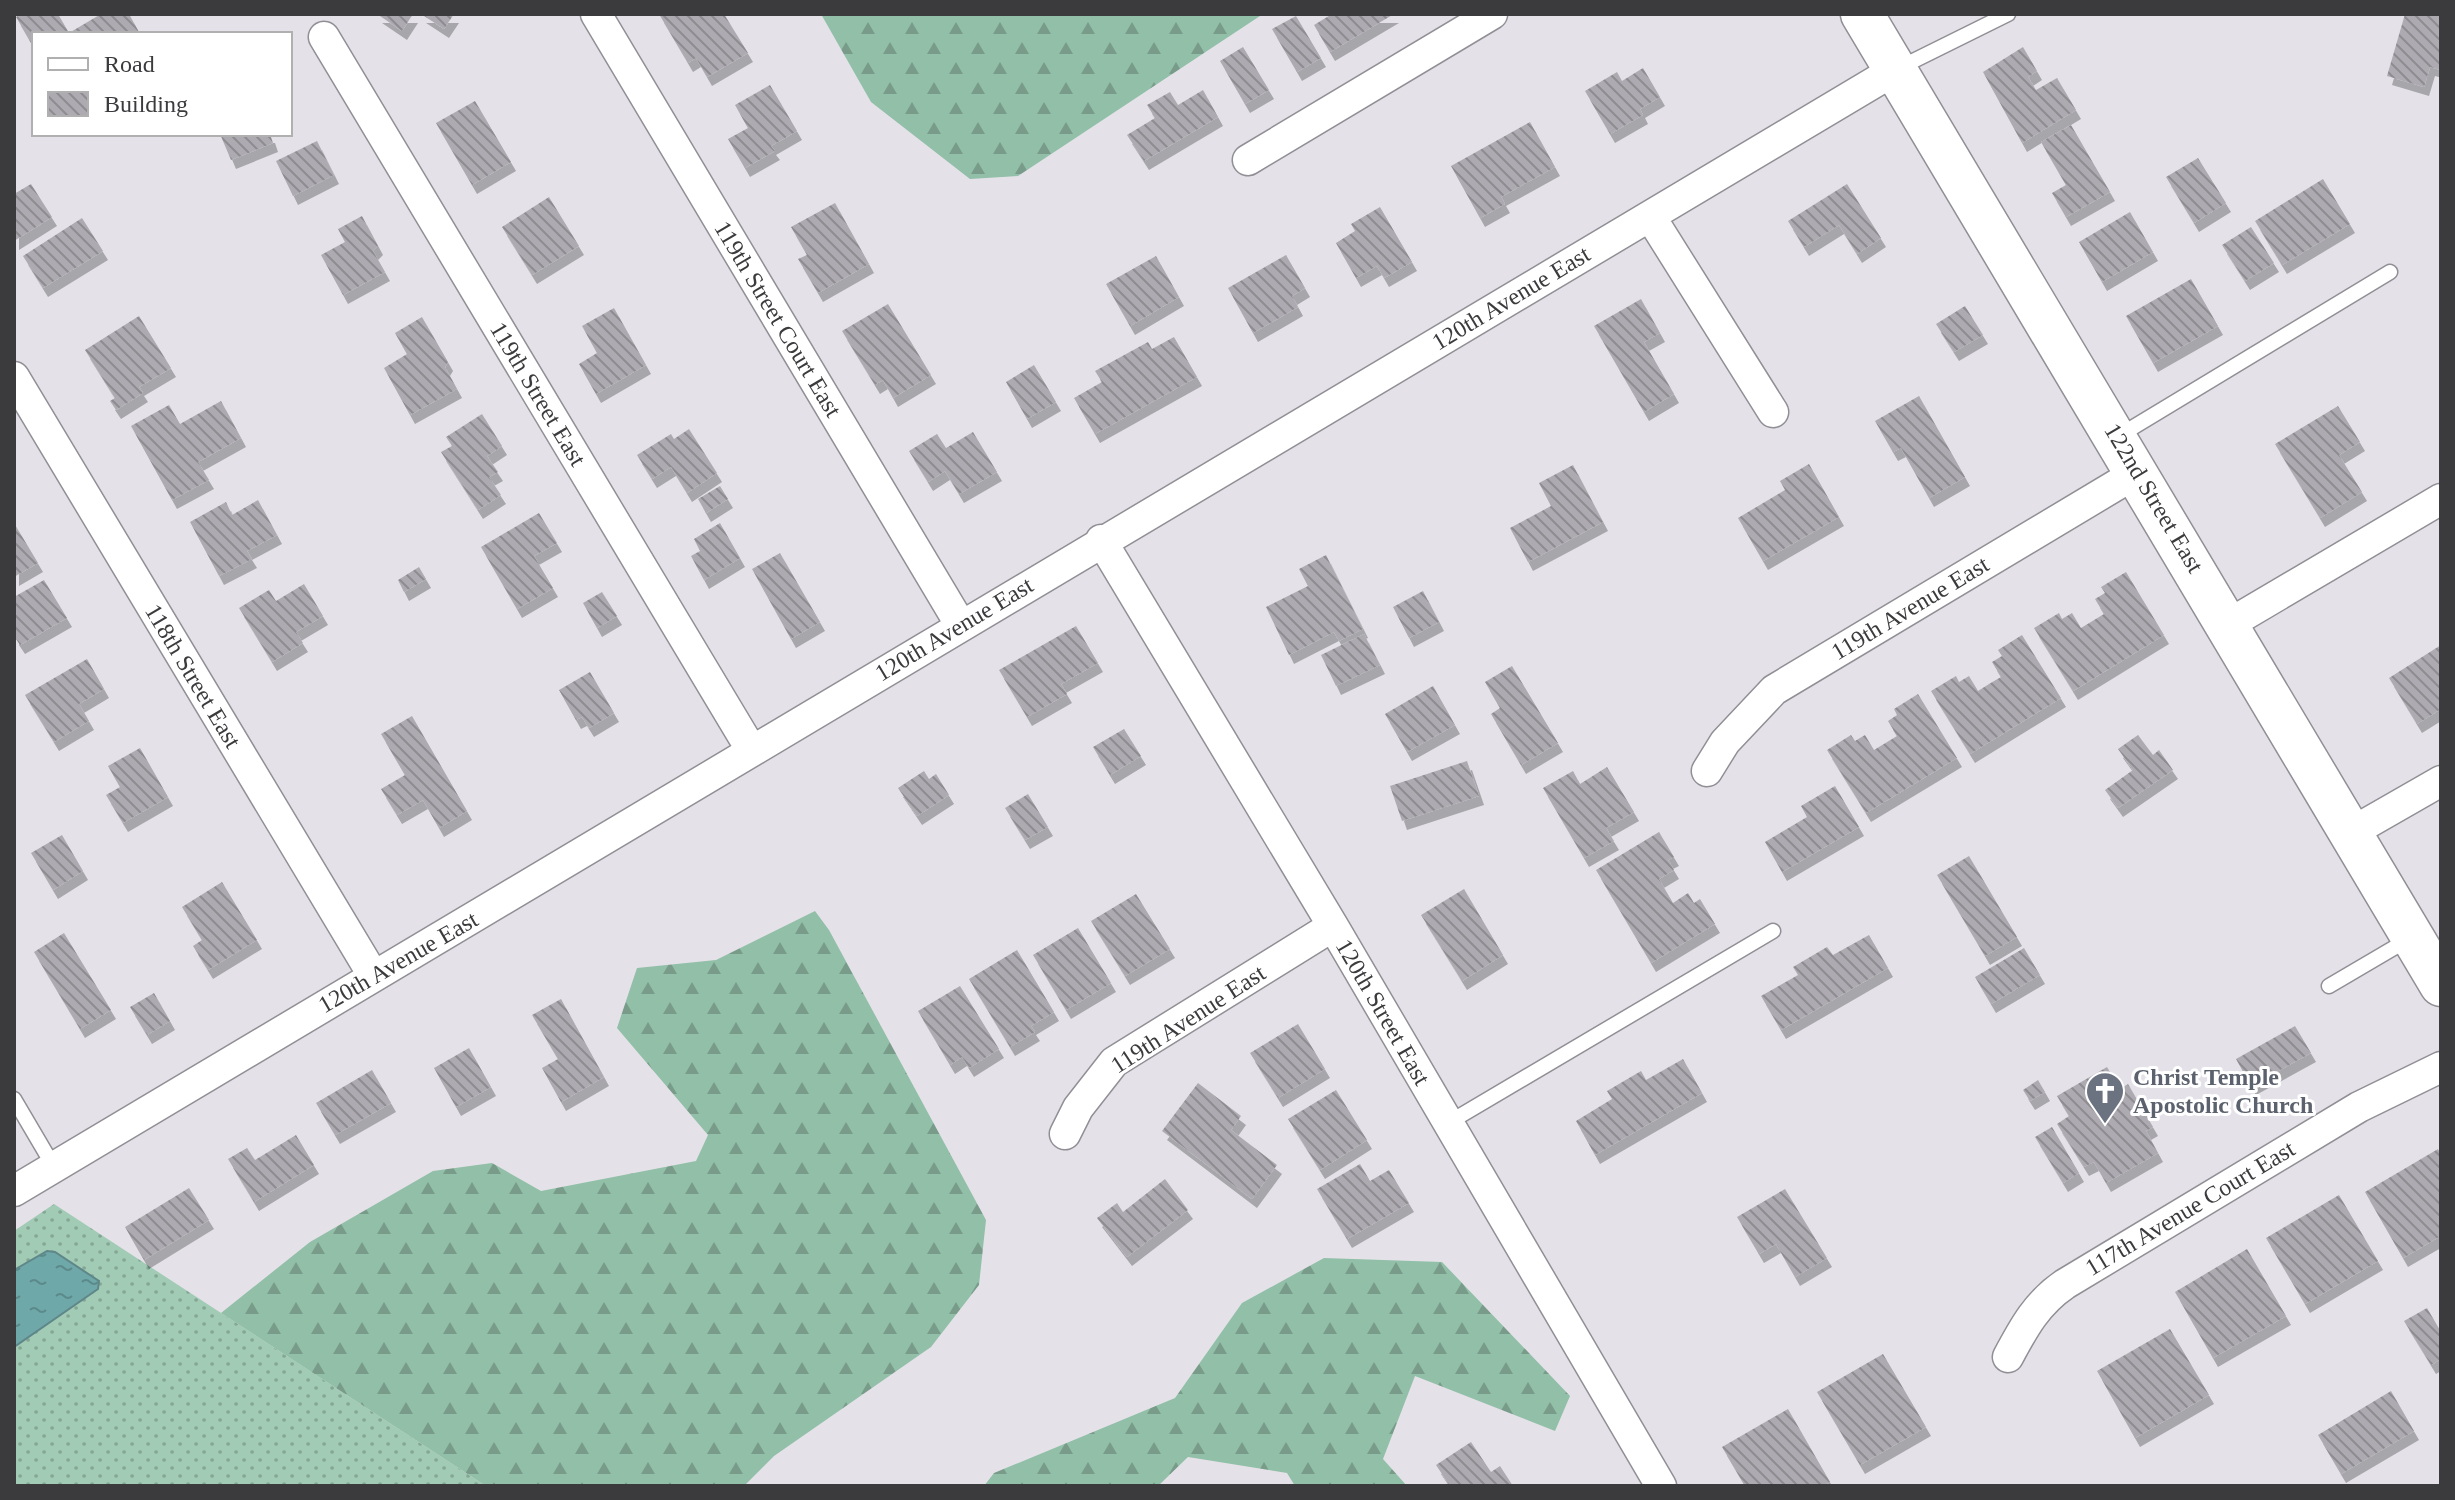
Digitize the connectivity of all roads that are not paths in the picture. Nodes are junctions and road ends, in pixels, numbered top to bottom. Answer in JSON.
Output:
{"nodes":[{"id":1,"x":596,"y":14,"type":"edge"},
{"id":2,"x":1492,"y":14,"type":"edge"},
{"id":3,"x":1862,"y":14,"type":"edge"},
{"id":4,"x":2008,"y":14,"type":"edge"},
{"id":5,"x":324,"y":37,"type":"dead end"},
{"id":6,"x":1895,"y":70,"type":"junction"},
{"id":7,"x":1248,"y":160,"type":"dead end"},
{"id":8,"x":1650,"y":216,"type":"junction"},
{"id":9,"x":2390,"y":272,"type":"dead end"},
{"id":10,"x":17,"y":389,"type":"edge"},
{"id":11,"x":1773,"y":412,"type":"dead end"},
{"id":12,"x":2117,"y":437,"type":"junction"},
{"id":13,"x":2138,"y":472,"type":"junction"},
{"id":14,"x":2441,"y":499,"type":"edge"},
{"id":15,"x":1101,"y":540,"type":"junction"},
{"id":16,"x":960,"y":624,"type":"junction"},
{"id":17,"x":2229,"y":624,"type":"junction"},
{"id":18,"x":752,"y":751,"type":"junction"},
{"id":19,"x":1707,"y":771,"type":"dead end"},
{"id":20,"x":2441,"y":781,"type":"edge"},
{"id":21,"x":2352,"y":832,"type":"junction"},
{"id":22,"x":1333,"y":926,"type":"junction"},
{"id":23,"x":1773,"y":931,"type":"dead end"},
{"id":24,"x":2413,"y":937,"type":"junction"},
{"id":25,"x":373,"y":975,"type":"junction"},
{"id":26,"x":2441,"y":985,"type":"edge"},
{"id":27,"x":2329,"y":986,"type":"dead end"},
{"id":28,"x":2441,"y":1067,"type":"edge"},
{"id":29,"x":14,"y":1099,"type":"edge"},
{"id":30,"x":1448,"y":1123,"type":"junction"},
{"id":31,"x":1065,"y":1134,"type":"dead end"},
{"id":32,"x":54,"y":1167,"type":"junction"},
{"id":33,"x":14,"y":1191,"type":"edge"},
{"id":34,"x":2008,"y":1357,"type":"dead end"},
{"id":35,"x":1661,"y":1486,"type":"edge"}],
"edges":[{"from":1,"to":16,"type":"street","name":"119th Street Court East"},
{"from":2,"to":7,"type":"street"},
{"from":3,"to":6,"type":"street","name":"122nd Street East"},
{"from":4,"to":6,"type":"lane"},
{"from":5,"to":18,"type":"street","name":"119th Street East"},
{"from":6,"to":8,"type":"street","name":"120th Avenue East"},
{"from":6,"to":12,"type":"street","name":"122nd Street East"},
{"from":8,"to":11,"type":"street"},
{"from":8,"to":15,"type":"street","name":"120th Avenue East"},
{"from":9,"to":12,"type":"lane"},
{"from":10,"to":25,"type":"street","name":"118th Street East"},
{"from":12,"to":13,"type":"street","name":"122nd Street East"},
{"from":13,"to":17,"type":"street","name":"122nd Street East"},
{"from":13,"to":19,"type":"street","name":"119th Avenue East"},
{"from":14,"to":17,"type":"street"},
{"from":15,"to":16,"type":"street","name":"120th Avenue East"},
{"from":15,"to":22,"type":"street","name":"120th Street East"},
{"from":16,"to":18,"type":"street","name":"120th Avenue East"},
{"from":17,"to":21,"type":"street","name":"122nd Street East"},
{"from":18,"to":25,"type":"street","name":"120th Avenue East"},
{"from":20,"to":21,"type":"street"},
{"from":21,"to":24,"type":"street","name":"122nd Street East"},
{"from":22,"to":30,"type":"street","name":"120th Street East"},
{"from":22,"to":31,"type":"street","name":"119th Avenue East"},
{"from":23,"to":30,"type":"lane"},
{"from":24,"to":26,"type":"street","name":"122nd Street East"},
{"from":24,"to":27,"type":"lane"},
{"from":25,"to":32,"type":"street","name":"120th Avenue East"},
{"from":28,"to":34,"type":"street","name":"117th Avenue Court East"},
{"from":29,"to":32,"type":"lane"},
{"from":30,"to":35,"type":"street","name":"120th Street East"},
{"from":32,"to":33,"type":"street","name":"120th Avenue East"}]}
